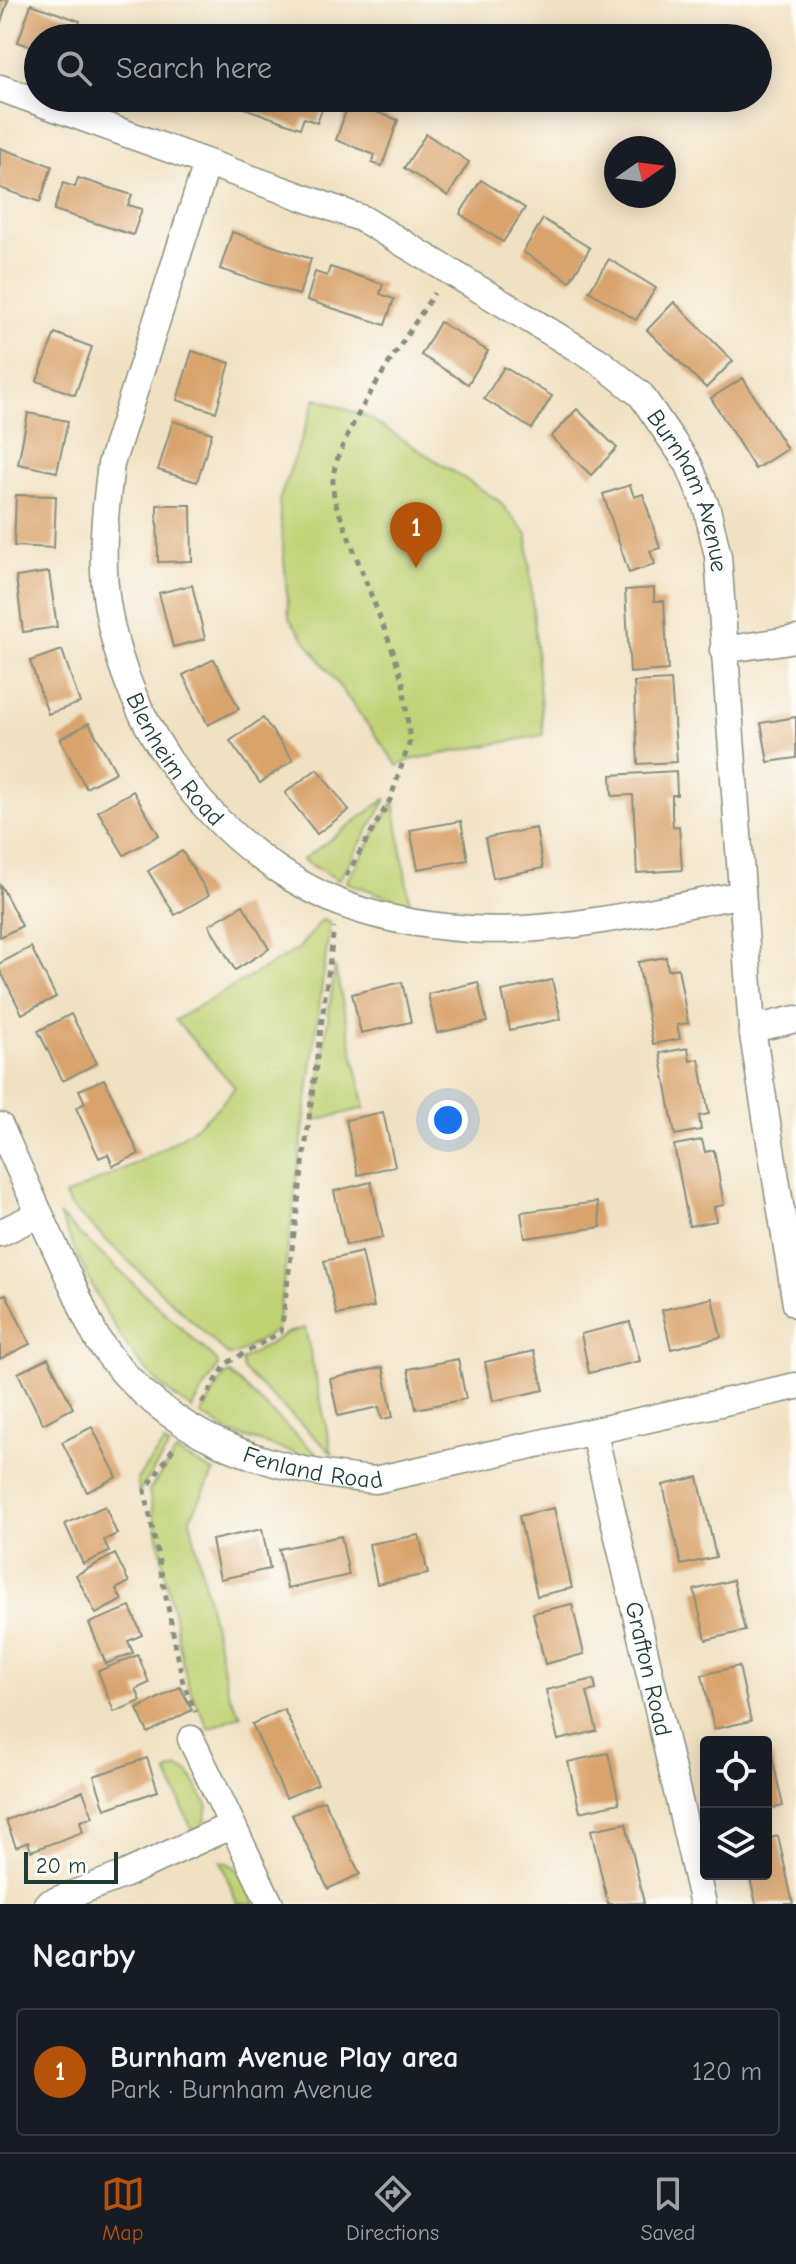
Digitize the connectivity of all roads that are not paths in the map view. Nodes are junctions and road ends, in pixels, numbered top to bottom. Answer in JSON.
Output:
{"nodes":[{"id":1,"x":0,"y":88,"type":"edge"},
{"id":2,"x":24,"y":97,"type":"edge"},
{"id":3,"x":66,"y":112,"type":"edge"},
{"id":4,"x":207,"y":163,"type":"junction"},
{"id":5,"x":796,"y":639,"type":"edge"},
{"id":6,"x":723,"y":650,"type":"junction"},
{"id":7,"x":740,"y":895,"type":"junction"},
{"id":8,"x":796,"y":1019,"type":"edge"},
{"id":9,"x":752,"y":1029,"type":"junction"},
{"id":10,"x":0,"y":1126,"type":"edge"},
{"id":11,"x":39,"y":1214,"type":"junction"},
{"id":12,"x":0,"y":1233,"type":"edge"},
{"id":13,"x":796,"y":1304,"type":"edge"},
{"id":14,"x":796,"y":1386,"type":"edge"},
{"id":15,"x":594,"y":1433,"type":"junction"},
{"id":16,"x":191,"y":1739,"type":"road end"},
{"id":17,"x":232,"y":1825,"type":"junction"},
{"id":18,"x":47,"y":1904,"type":"edge"},
{"id":19,"x":270,"y":1904,"type":"edge"},
{"id":20,"x":703,"y":1904,"type":"edge"}],
"edges":[{"from":1,"to":2,"type":"street","name":"Burnham Avenue"},
{"from":3,"to":4,"type":"street","name":"Burnham Avenue"},
{"from":4,"to":6,"type":"street","name":"Burnham Avenue"},
{"from":4,"to":7,"type":"street","name":"Blenheim Road"},
{"from":5,"to":6,"type":"street"},
{"from":6,"to":7,"type":"street","name":"Burnham Avenue"},
{"from":7,"to":9,"type":"street","name":"Burnham Avenue"},
{"from":8,"to":9,"type":"street"},
{"from":9,"to":13,"type":"street","name":"Burnham Avenue"},
{"from":10,"to":11,"type":"street","name":"Fenland Road"},
{"from":11,"to":12,"type":"street"},
{"from":11,"to":15,"type":"street","name":"Fenland Road"},
{"from":14,"to":15,"type":"street","name":"Fenland Road"},
{"from":15,"to":20,"type":"street","name":"Grafton Road"},
{"from":16,"to":17,"type":"street"},
{"from":17,"to":18,"type":"street"},
{"from":17,"to":19,"type":"street"}]}
